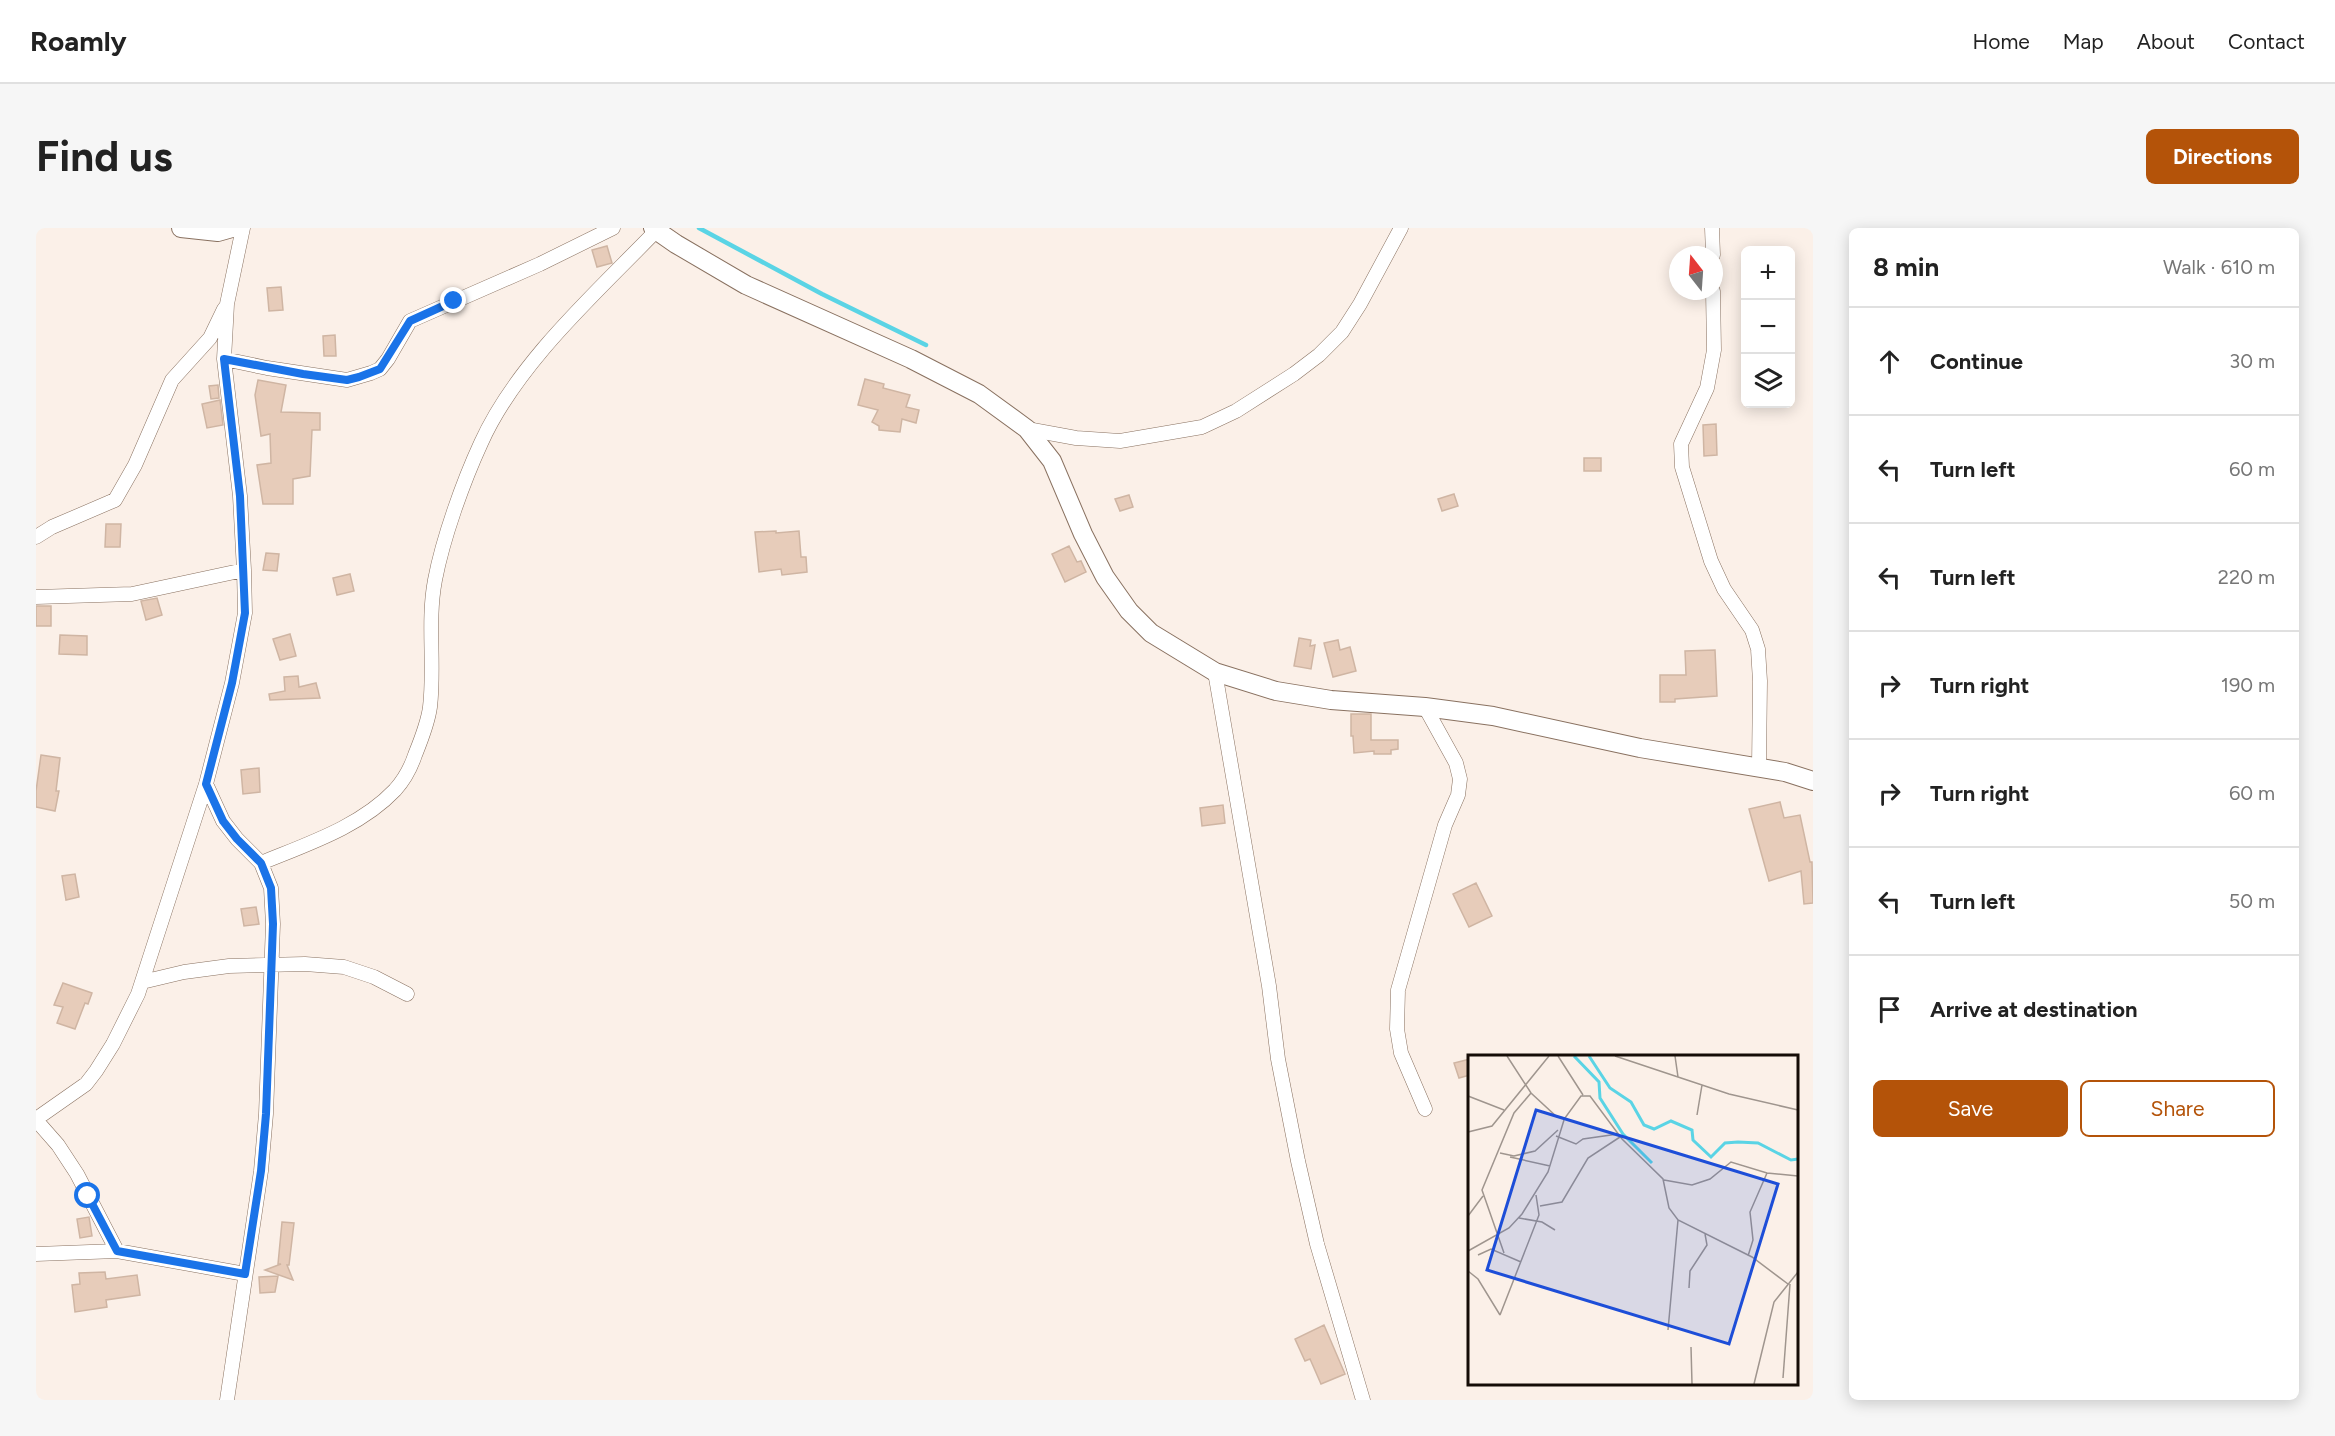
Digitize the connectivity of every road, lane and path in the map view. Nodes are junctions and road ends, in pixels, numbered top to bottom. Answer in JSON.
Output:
{"nodes":[{"id":1,"x":181,"y":228,"type":"edge"},
{"id":2,"x":232,"y":228,"type":"edge"},
{"id":3,"x":243,"y":228,"type":"edge"},
{"id":4,"x":613,"y":228,"type":"edge"},
{"id":5,"x":1401,"y":228,"type":"edge"},
{"id":6,"x":1712,"y":228,"type":"edge"},
{"id":7,"x":655,"y":229,"type":"edge"},
{"id":8,"x":1713,"y":246,"type":"edge"},
{"id":9,"x":1713,"y":300,"type":"edge"},
{"id":10,"x":227,"y":304,"type":"junction"},
{"id":11,"x":224,"y":359,"type":"junction"},
{"id":12,"x":1027,"y":429,"type":"junction"},
{"id":13,"x":36,"y":537,"type":"edge"},
{"id":14,"x":244,"y":570,"type":"junction"},
{"id":15,"x":36,"y":597,"type":"edge"},
{"id":16,"x":1215,"y":672,"type":"junction"},
{"id":17,"x":1425,"y":706,"type":"junction"},
{"id":18,"x":1759,"y":767,"type":"junction"},
{"id":19,"x":1813,"y":781,"type":"edge"},
{"id":20,"x":206,"y":784,"type":"junction"},
{"id":21,"x":261,"y":863,"type":"junction"},
{"id":22,"x":271,"y":965,"type":"junction"},
{"id":23,"x":142,"y":982,"type":"junction"},
{"id":24,"x":407,"y":994,"type":"dead end"},
{"id":25,"x":1425,"y":1109,"type":"dead end"},
{"id":26,"x":36,"y":1119,"type":"edge"},
{"id":27,"x":117,"y":1251,"type":"junction"},
{"id":28,"x":36,"y":1254,"type":"edge"},
{"id":29,"x":245,"y":1274,"type":"junction"},
{"id":30,"x":227,"y":1400,"type":"edge"},
{"id":31,"x":1363,"y":1400,"type":"edge"}],
"edges":[{"from":1,"to":2,"type":"street"},
{"from":3,"to":10,"type":"street"},
{"from":4,"to":11,"type":"street"},
{"from":5,"to":12,"type":"street"},
{"from":6,"to":8,"type":"street"},
{"from":7,"to":12,"type":"street"},
{"from":7,"to":21,"type":"street"},
{"from":9,"to":18,"type":"street"},
{"from":10,"to":11,"type":"street"},
{"from":10,"to":13,"type":"street"},
{"from":11,"to":14,"type":"street"},
{"from":12,"to":16,"type":"street"},
{"from":14,"to":15,"type":"street"},
{"from":14,"to":20,"type":"street"},
{"from":16,"to":17,"type":"street"},
{"from":16,"to":31,"type":"street"},
{"from":17,"to":18,"type":"street"},
{"from":17,"to":25,"type":"street"},
{"from":18,"to":19,"type":"street"},
{"from":20,"to":21,"type":"street"},
{"from":20,"to":23,"type":"street"},
{"from":21,"to":22,"type":"street"},
{"from":22,"to":23,"type":"street"},
{"from":22,"to":24,"type":"street"},
{"from":22,"to":29,"type":"street"},
{"from":23,"to":26,"type":"street"},
{"from":26,"to":27,"type":"street"},
{"from":27,"to":28,"type":"street"},
{"from":27,"to":29,"type":"street"},
{"from":29,"to":30,"type":"street"}]}
